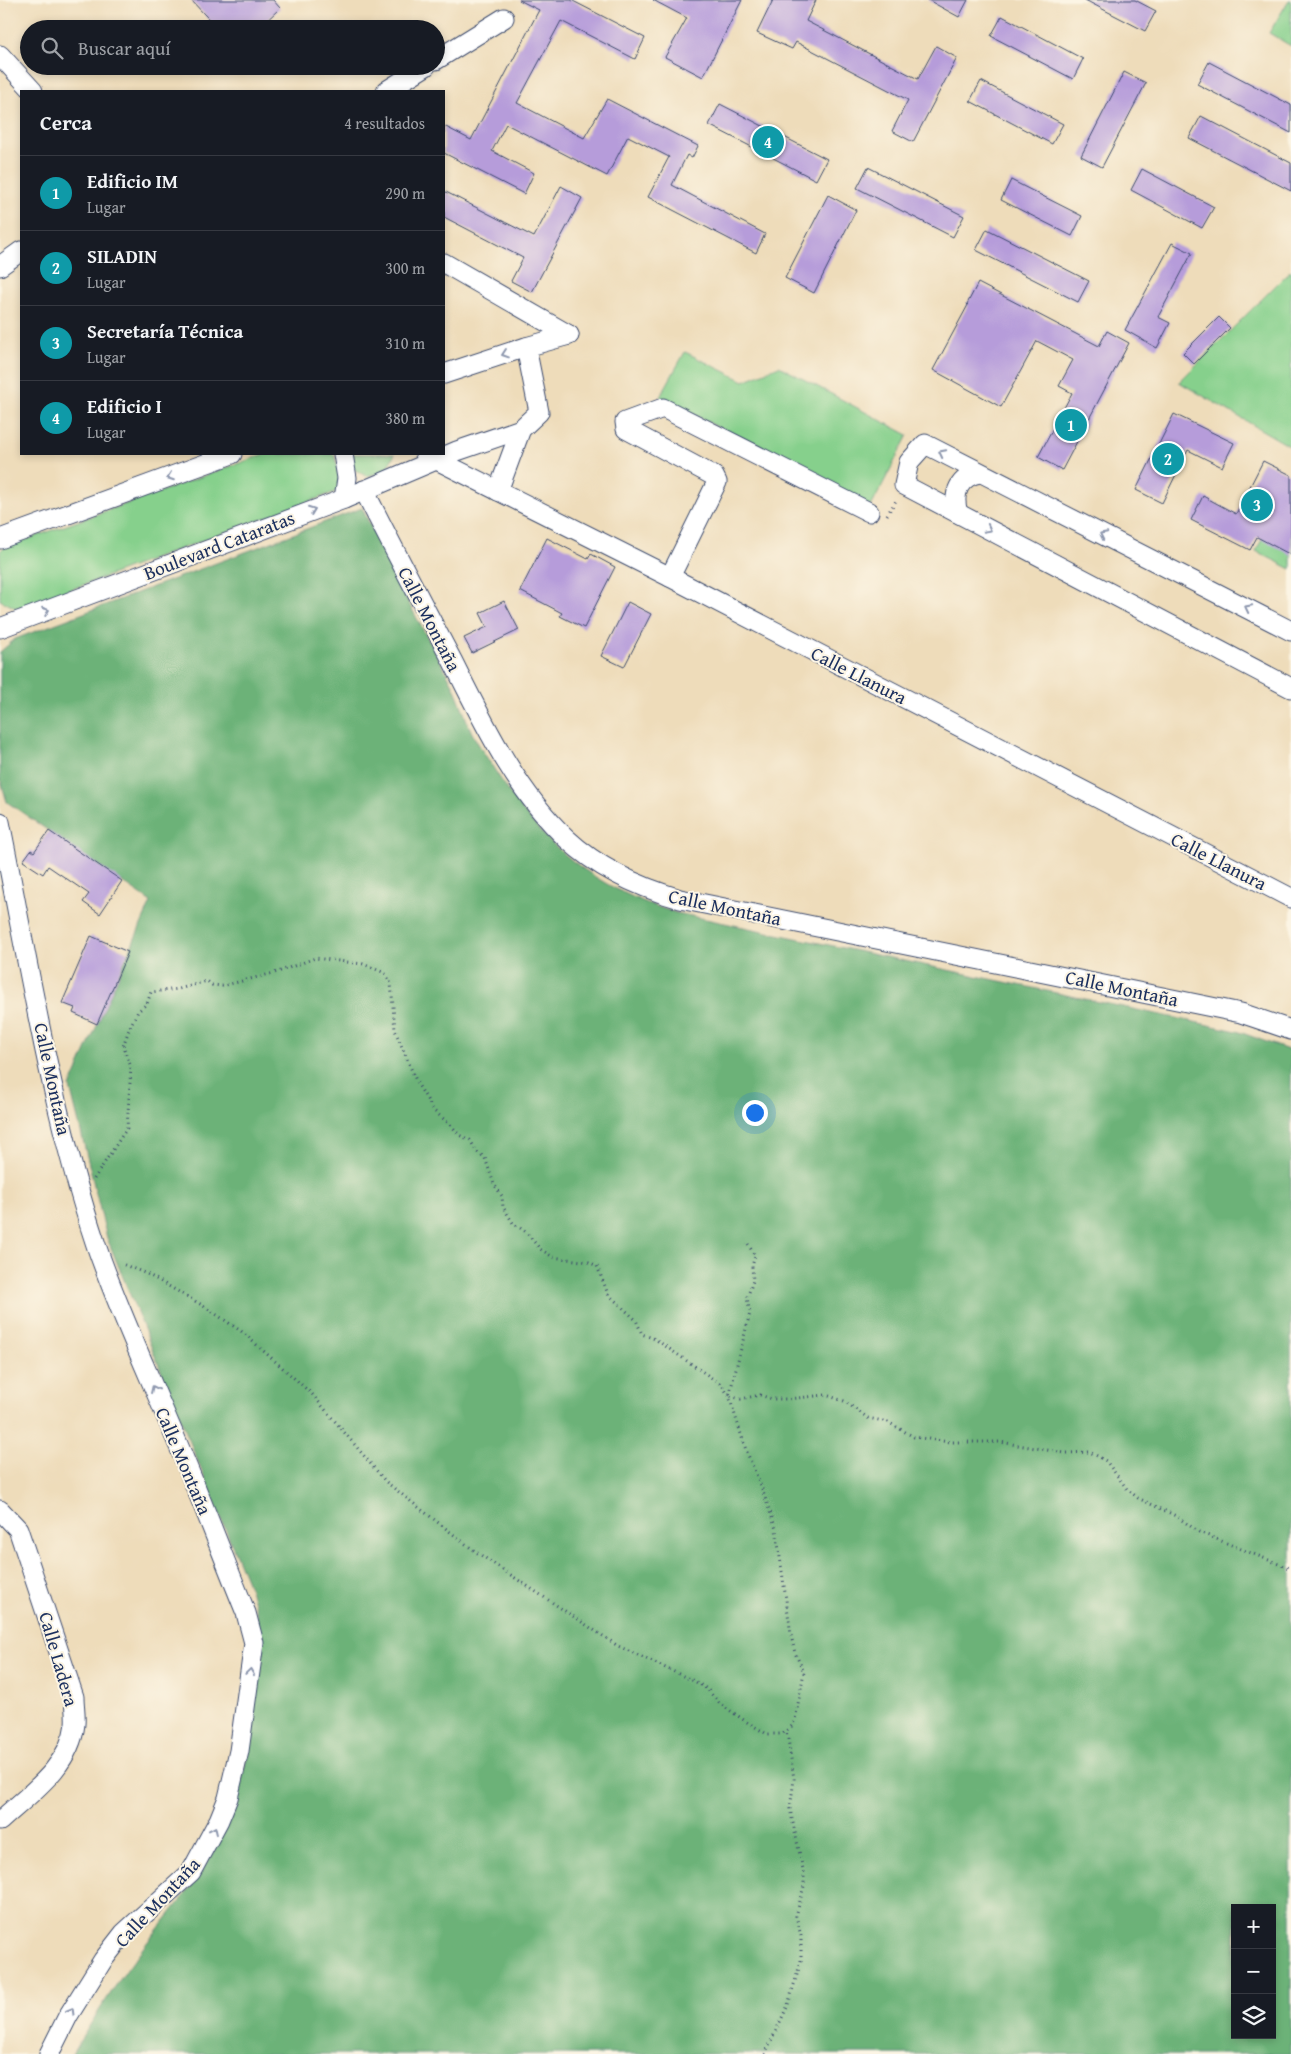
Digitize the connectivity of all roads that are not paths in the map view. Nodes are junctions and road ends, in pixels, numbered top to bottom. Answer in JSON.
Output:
{"nodes":[{"id":1,"x":504,"y":18,"type":"dead end"},
{"id":2,"x":445,"y":54,"type":"edge"},
{"id":3,"x":0,"y":55,"type":"edge"},
{"id":4,"x":412,"y":75,"type":"edge"},
{"id":5,"x":32,"y":90,"type":"edge"},
{"id":6,"x":388,"y":90,"type":"edge"},
{"id":7,"x":20,"y":252,"type":"edge"},
{"id":8,"x":445,"y":264,"type":"edge"},
{"id":9,"x":0,"y":266,"type":"edge"},
{"id":10,"x":526,"y":346,"type":"junction"},
{"id":11,"x":445,"y":374,"type":"edge"},
{"id":12,"x":521,"y":429,"type":"junction"},
{"id":13,"x":445,"y":454,"type":"edge"},
{"id":14,"x":229,"y":455,"type":"edge"},
{"id":15,"x":343,"y":455,"type":"edge"},
{"id":16,"x":432,"y":457,"type":"edge"},
{"id":17,"x":980,"y":473,"type":"junction"},
{"id":18,"x":364,"y":490,"type":"junction"},
{"id":19,"x":498,"y":491,"type":"junction"},
{"id":20,"x":344,"y":499,"type":"junction"},
{"id":21,"x":869,"y":512,"type":"road end"},
{"id":22,"x":958,"y":513,"type":"junction"},
{"id":23,"x":0,"y":539,"type":"edge"},
{"id":24,"x":670,"y":577,"type":"junction"},
{"id":25,"x":5,"y":622,"type":"edge"},
{"id":26,"x":1291,"y":631,"type":"edge"},
{"id":27,"x":0,"y":636,"type":"edge"},
{"id":28,"x":1291,"y":688,"type":"edge"},
{"id":29,"x":0,"y":822,"type":"edge"},
{"id":30,"x":1291,"y":898,"type":"edge"},
{"id":31,"x":1291,"y":1030,"type":"edge"},
{"id":32,"x":0,"y":1510,"type":"edge"},
{"id":33,"x":0,"y":1821,"type":"edge"},
{"id":34,"x":49,"y":2054,"type":"edge"}],
"edges":[{"from":1,"to":2,"type":"street"},
{"from":3,"to":5,"type":"street"},
{"from":4,"to":6,"type":"street"},
{"from":7,"to":9,"type":"street"},
{"from":8,"to":10,"type":"street"},
{"from":10,"to":11,"type":"street","one_way":true},
{"from":10,"to":12,"type":"street"},
{"from":12,"to":13,"type":"street","name":"Boulevard Cataratas"},
{"from":12,"to":19,"type":"street"},
{"from":14,"to":23,"type":"street","one_way":true},
{"from":15,"to":20,"type":"street"},
{"from":16,"to":18,"type":"street","name":"Boulevard Cataratas"},
{"from":16,"to":19,"type":"street","name":"Calle Llanura"},
{"from":17,"to":22,"type":"street"},
{"from":17,"to":22,"type":"street","one_way":true},
{"from":26,"to":17,"type":"street","one_way":true},
{"from":18,"to":20,"type":"street","name":"Boulevard Cataratas"},
{"from":18,"to":31,"type":"street","name":"Calle Montaña"},
{"from":19,"to":24,"type":"street","name":"Calle Llanura"},
{"from":25,"to":20,"type":"street","name":"Boulevard Cataratas","one_way":true},
{"from":21,"to":24,"type":"street"},
{"from":22,"to":28,"type":"street","one_way":true},
{"from":24,"to":30,"type":"street","name":"Calle Llanura"},
{"from":25,"to":27,"type":"street"},
{"from":34,"to":29,"type":"street","name":"Calle Montaña","one_way":true},
{"from":32,"to":33,"type":"street","name":"Calle Ladera"}]}
